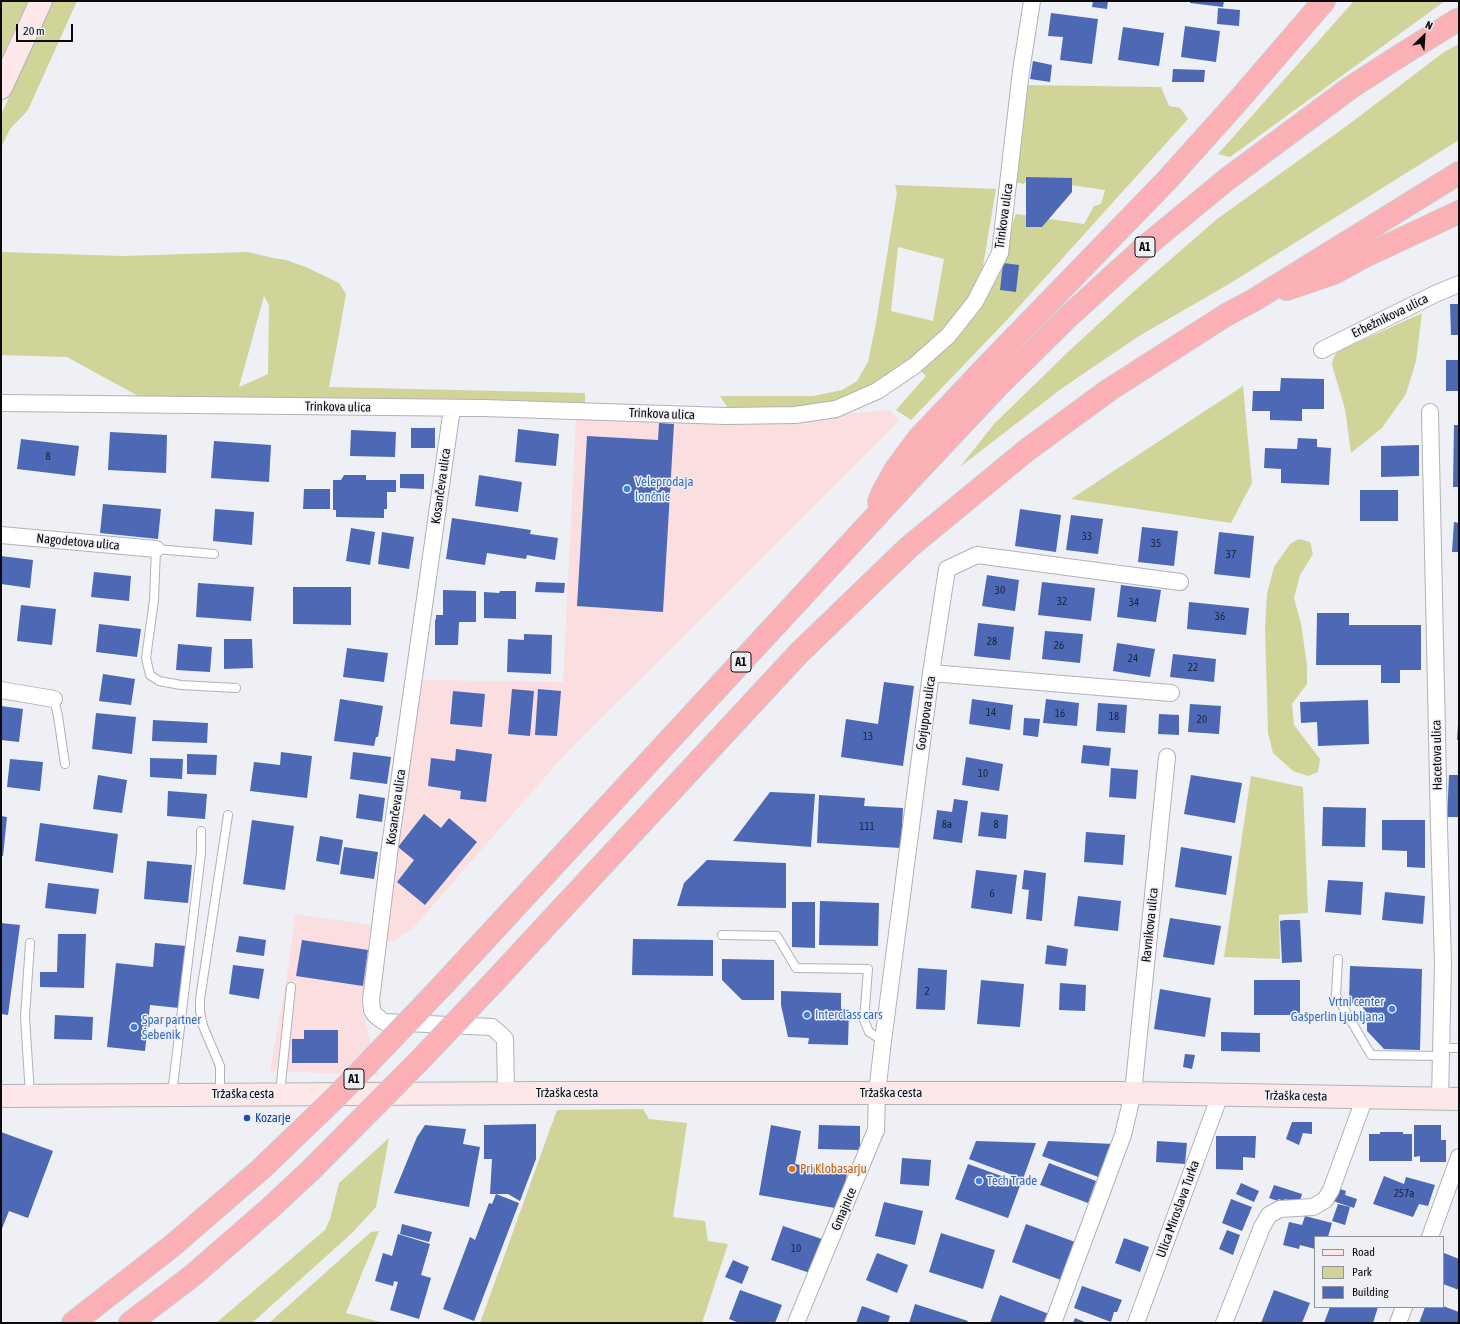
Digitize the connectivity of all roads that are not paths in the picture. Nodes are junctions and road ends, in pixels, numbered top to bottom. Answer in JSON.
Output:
{"nodes":[{"id":1,"x":41,"y":1,"type":"edge"},
{"id":2,"x":1032,"y":1,"type":"edge"},
{"id":3,"x":1324,"y":1,"type":"edge"},
{"id":4,"x":1459,"y":19,"type":"edge"},
{"id":5,"x":1,"y":88,"type":"edge"},
{"id":6,"x":1459,"y":173,"type":"edge"},
{"id":7,"x":1459,"y":212,"type":"edge"},
{"id":8,"x":1459,"y":284,"type":"edge"},
{"id":9,"x":1254,"y":300,"type":"junction"},
{"id":10,"x":1322,"y":350,"type":"dead end"},
{"id":11,"x":1,"y":403,"type":"edge"},
{"id":12,"x":452,"y":408,"type":"junction"},
{"id":13,"x":1430,"y":412,"type":"dead end"},
{"id":14,"x":871,"y":521,"type":"junction"},
{"id":15,"x":1,"y":535,"type":"edge"},
{"id":16,"x":156,"y":549,"type":"junction"},
{"id":17,"x":214,"y":554,"type":"dead end"},
{"id":18,"x":1180,"y":582,"type":"dead end"},
{"id":19,"x":932,"y":673,"type":"junction"},
{"id":20,"x":236,"y":688,"type":"dead end"},
{"id":21,"x":1,"y":690,"type":"edge"},
{"id":22,"x":1171,"y":693,"type":"dead end"},
{"id":23,"x":54,"y":699,"type":"joint"},
{"id":24,"x":1167,"y":757,"type":"dead end"},
{"id":25,"x":65,"y":764,"type":"dead end"},
{"id":26,"x":228,"y":816,"type":"dead end"},
{"id":27,"x":201,"y":831,"type":"dead end"},
{"id":28,"x":722,"y":935,"type":"dead end"},
{"id":29,"x":30,"y":943,"type":"dead end"},
{"id":30,"x":1338,"y":959,"type":"dead end"},
{"id":31,"x":291,"y":987,"type":"dead end"},
{"id":32,"x":883,"y":1041,"type":"junction"},
{"id":33,"x":1459,"y":1048,"type":"edge"},
{"id":34,"x":1441,"y":1052,"type":"junction"},
{"id":35,"x":506,"y":1093,"type":"junction"},
{"id":36,"x":877,"y":1093,"type":"junction"},
{"id":37,"x":172,"y":1094,"type":"junction"},
{"id":38,"x":220,"y":1094,"type":"junction"},
{"id":39,"x":280,"y":1094,"type":"junction"},
{"id":40,"x":1133,"y":1094,"type":"junction"},
{"id":41,"x":1220,"y":1095,"type":"junction"},
{"id":42,"x":1,"y":1096,"type":"edge"},
{"id":43,"x":30,"y":1096,"type":"junction"},
{"id":44,"x":1365,"y":1097,"type":"junction"},
{"id":45,"x":1450,"y":1099,"type":"edge"},
{"id":46,"x":1459,"y":1157,"type":"edge"},
{"id":47,"x":1430,"y":1236,"type":"edge"},
{"id":48,"x":1404,"y":1308,"type":"edge"},
{"id":49,"x":72,"y":1323,"type":"edge"},
{"id":50,"x":130,"y":1323,"type":"edge"},
{"id":51,"x":796,"y":1323,"type":"edge"},
{"id":52,"x":1053,"y":1323,"type":"edge"},
{"id":53,"x":1136,"y":1323,"type":"edge"},
{"id":54,"x":1224,"y":1323,"type":"edge"},
{"id":55,"x":1398,"y":1323,"type":"edge"}],
"edges":[{"from":1,"to":5,"type":"main road"},
{"from":2,"to":12,"type":"street","name":"Trinkova ulica"},
{"from":3,"to":14,"type":"highway"},
{"from":4,"to":14,"type":"highway","number":"A1"},
{"from":6,"to":9,"type":"highway"},
{"from":7,"to":9,"type":"highway"},
{"from":8,"to":10,"type":"street","name":"Erbežnikova ulica"},
{"from":9,"to":50,"type":"highway","bridge":true},
{"from":11,"to":12,"type":"street","name":"Trinkova ulica"},
{"from":12,"to":35,"type":"street","name":"Kosančeva ulica"},
{"from":13,"to":34,"type":"street","name":"Hacetova ulica"},
{"from":14,"to":49,"type":"highway","number":"A1","bridge":true},
{"from":15,"to":16,"type":"street","name":"Nagodetova ulica"},
{"from":16,"to":17,"type":"lane"},
{"from":16,"to":20,"type":"lane"},
{"from":18,"to":19,"type":"street","name":"Gorjupova ulica"},
{"from":19,"to":22,"type":"street"},
{"from":19,"to":32,"type":"street","name":"Gorjupova ulica"},
{"from":21,"to":23,"type":"street"},
{"from":23,"to":25,"type":"lane"},
{"from":24,"to":40,"type":"street","name":"Ravnikova ulica"},
{"from":26,"to":38,"type":"lane"},
{"from":27,"to":37,"type":"lane"},
{"from":28,"to":32,"type":"lane"},
{"from":29,"to":43,"type":"lane"},
{"from":30,"to":34,"type":"lane"},
{"from":31,"to":39,"type":"lane"},
{"from":32,"to":36,"type":"street","name":"Gorjupova ulica"},
{"from":33,"to":34,"type":"lane"},
{"from":34,"to":45,"type":"street","name":"Hacetova ulica"},
{"from":35,"to":36,"type":"main road","name":"Tržaška cesta"},
{"from":35,"to":39,"type":"main road","name":"Tržaška cesta"},
{"from":36,"to":40,"type":"main road","name":"Tržaška cesta"},
{"from":36,"to":51,"type":"street","name":"Gmajnice"},
{"from":37,"to":38,"type":"main road","name":"Tržaška cesta"},
{"from":37,"to":43,"type":"main road","name":"Tržaška cesta"},
{"from":38,"to":39,"type":"main road","name":"Tržaška cesta"},
{"from":40,"to":41,"type":"main road","name":"Tržaška cesta"},
{"from":40,"to":52,"type":"street"},
{"from":41,"to":44,"type":"main road","name":"Tržaška cesta"},
{"from":41,"to":53,"type":"street","name":"Ulica Miroslava Turka"},
{"from":42,"to":43,"type":"main road","name":"Tržaška cesta"},
{"from":44,"to":45,"type":"main road","name":"Tržaška cesta"},
{"from":44,"to":54,"type":"street"},
{"from":46,"to":47,"type":"street"},
{"from":48,"to":55,"type":"street"}]}
